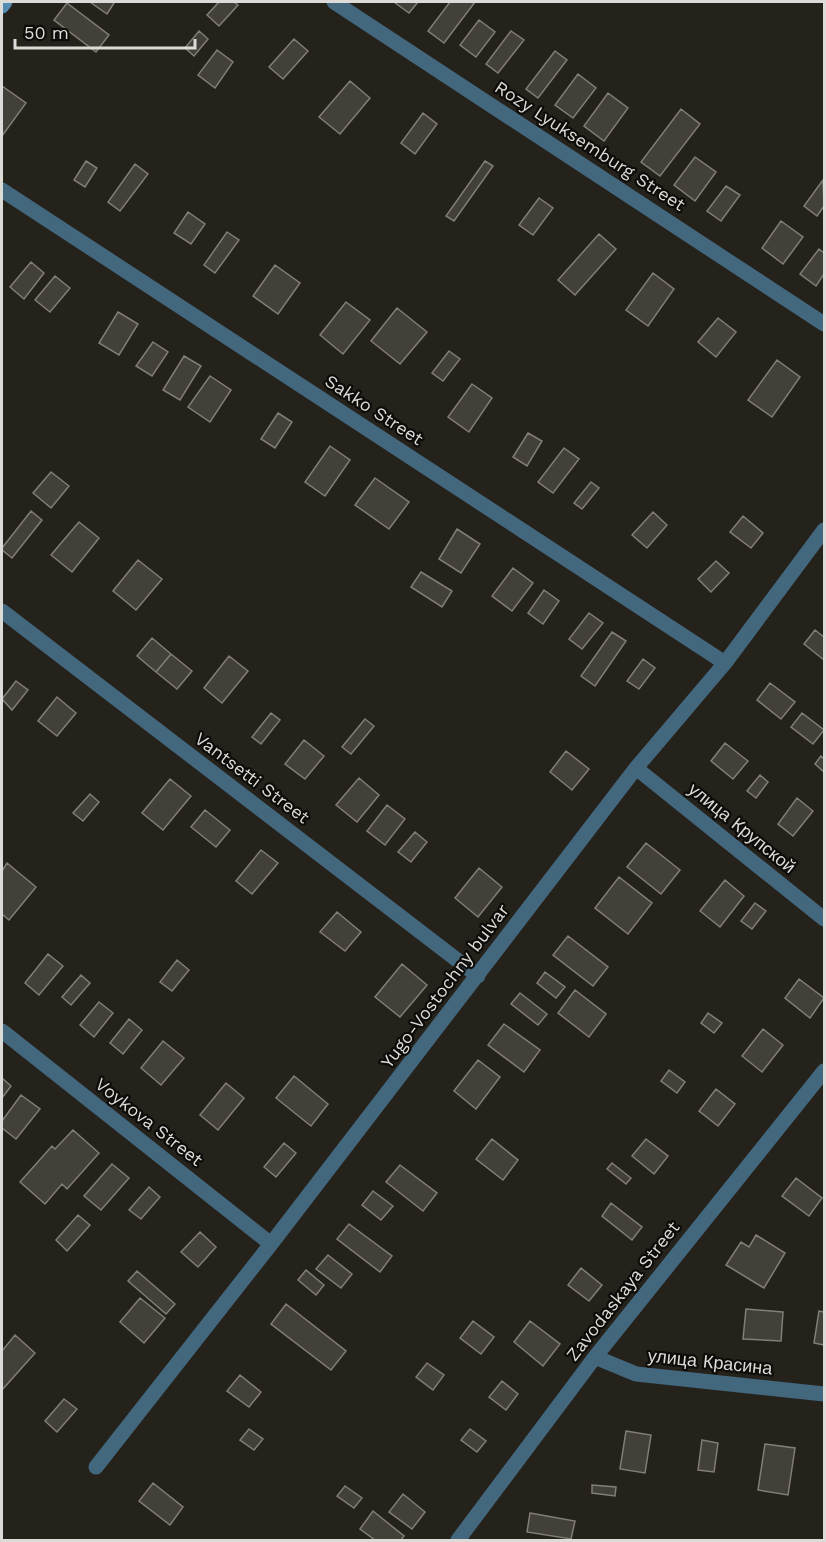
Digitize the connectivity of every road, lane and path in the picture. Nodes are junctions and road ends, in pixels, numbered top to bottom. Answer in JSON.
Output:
{"nodes":[{"id":1,"x":5,"y":2,"type":"edge"},
{"id":2,"x":334,"y":2,"type":"edge"},
{"id":3,"x":2,"y":6,"type":"edge"},
{"id":4,"x":2,"y":190,"type":"edge"},
{"id":5,"x":825,"y":324,"type":"edge"},
{"id":6,"x":825,"y":530,"type":"edge"},
{"id":7,"x":2,"y":611,"type":"edge"},
{"id":8,"x":724,"y":663,"type":"junction"},
{"id":9,"x":636,"y":768,"type":"junction"},
{"id":10,"x":825,"y":919,"type":"edge"},
{"id":11,"x":478,"y":976,"type":"junction"},
{"id":12,"x":2,"y":1031,"type":"edge"},
{"id":13,"x":825,"y":1071,"type":"edge"},
{"id":14,"x":272,"y":1245,"type":"junction"},
{"id":15,"x":595,"y":1357,"type":"junction"},
{"id":16,"x":825,"y":1394,"type":"edge"},
{"id":17,"x":96,"y":1467,"type":"dead end"},
{"id":18,"x":458,"y":1540,"type":"edge"}],
"edges":[{"from":1,"to":3,"type":"street"},
{"from":2,"to":5,"type":"street","name":"Rozy Lyuksemburg Street"},
{"from":4,"to":8,"type":"street","name":"Sakko Street"},
{"from":6,"to":8,"type":"street","name":"Yugo-Vostochny bulvar"},
{"from":7,"to":11,"type":"street","name":"Vantsetti Street"},
{"from":8,"to":9,"type":"street","name":"Yugo-Vostochny bulvar"},
{"from":9,"to":10,"type":"street","name":"улица Крупской"},
{"from":9,"to":11,"type":"street","name":"Yugo-Vostochny bulvar"},
{"from":11,"to":14,"type":"street","name":"Yugo-Vostochny bulvar"},
{"from":12,"to":14,"type":"street","name":"Voykova Street"},
{"from":13,"to":15,"type":"street","name":"Zavodaskaya Street"},
{"from":14,"to":17,"type":"street","name":"Yugo-Vostochny bulvar"},
{"from":15,"to":16,"type":"street","name":"улица Красина"},
{"from":15,"to":18,"type":"street","name":"Zavodaskaya Street"}]}
